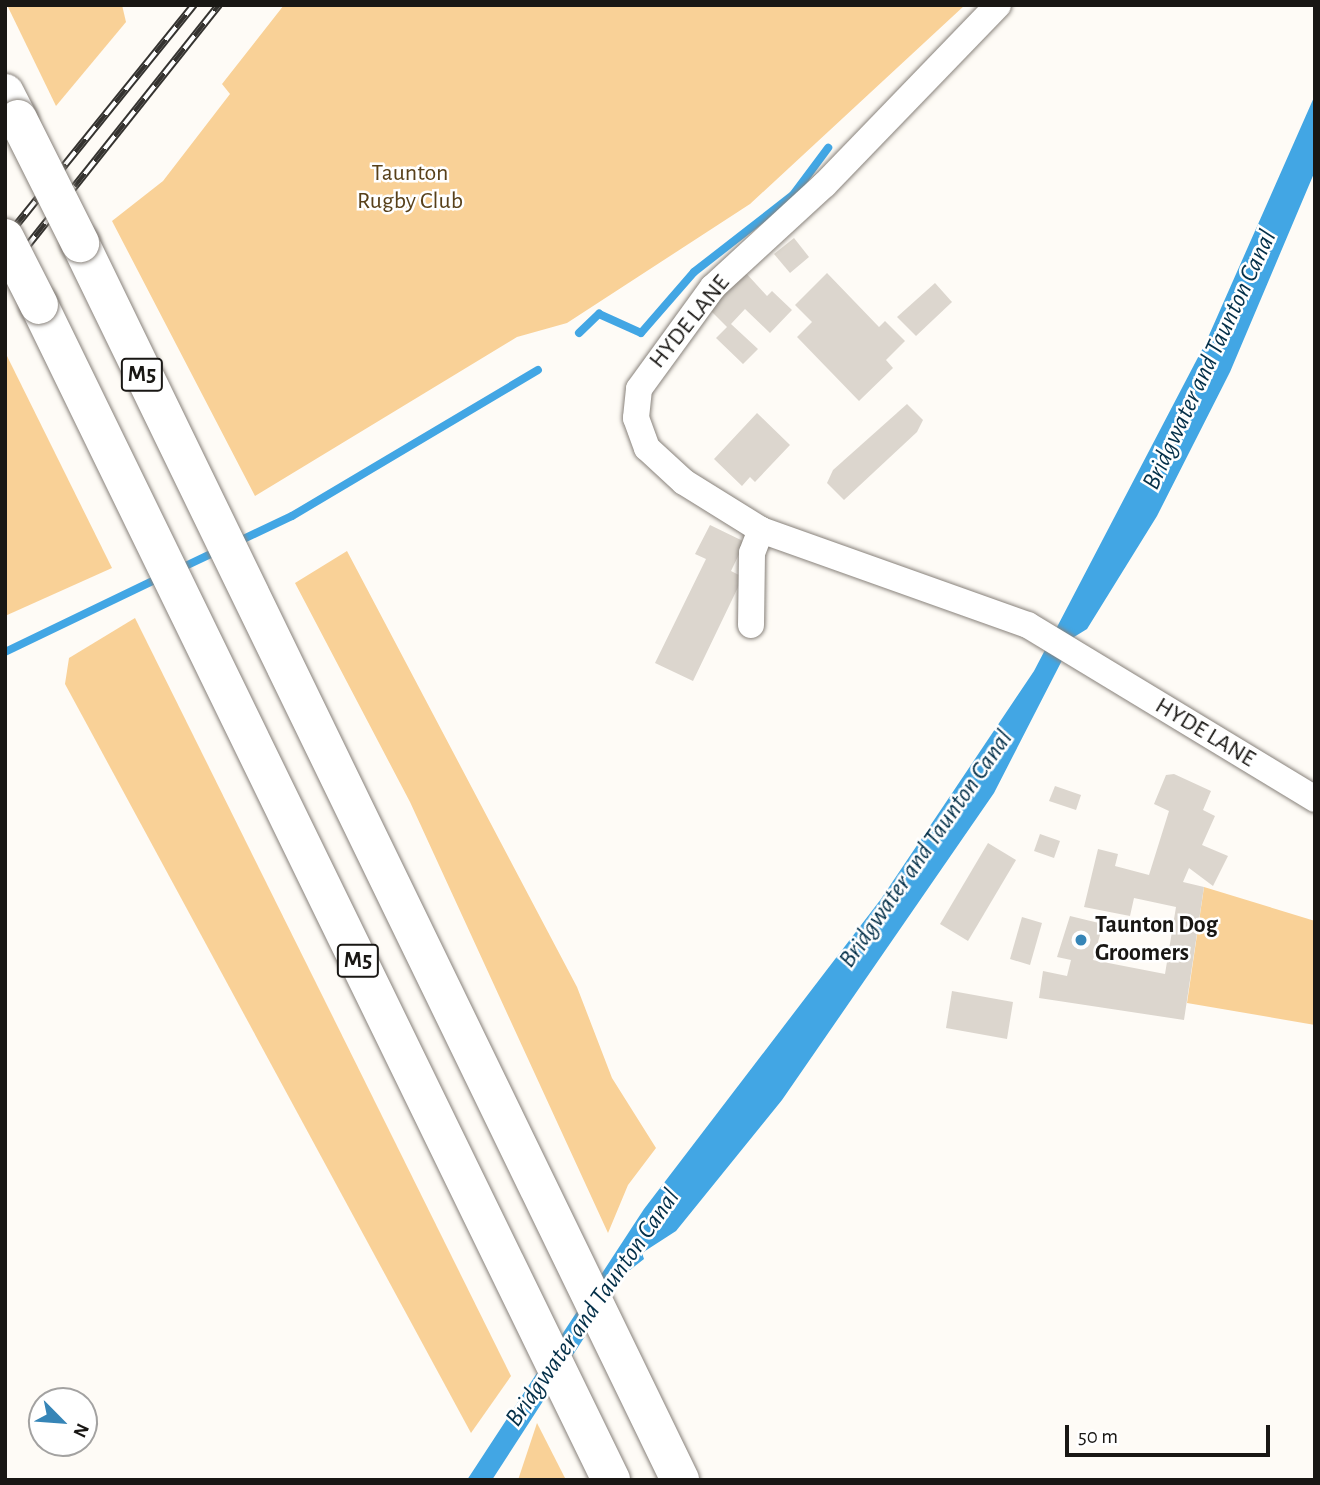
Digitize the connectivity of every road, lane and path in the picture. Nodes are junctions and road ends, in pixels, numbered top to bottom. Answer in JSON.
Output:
{"nodes":[{"id":1,"x":998,"y":5,"type":"edge"},
{"id":2,"x":12,"y":106,"type":"edge"},
{"id":3,"x":5,"y":238,"type":"edge"},
{"id":4,"x":761,"y":530,"type":"junction"},
{"id":5,"x":751,"y":625,"type":"dead end"},
{"id":6,"x":1315,"y":799,"type":"edge"},
{"id":7,"x":610,"y":1478,"type":"edge"},
{"id":8,"x":680,"y":1480,"type":"edge"}],
"edges":[{"from":1,"to":4,"type":"street","name":"HYDE LANE"},
{"from":2,"to":8,"type":"highway","number":"M5","bridge":true},
{"from":3,"to":7,"type":"highway","number":"M5","bridge":true},
{"from":4,"to":5,"type":"street"},
{"from":4,"to":6,"type":"street","name":"HYDE LANE"}]}
